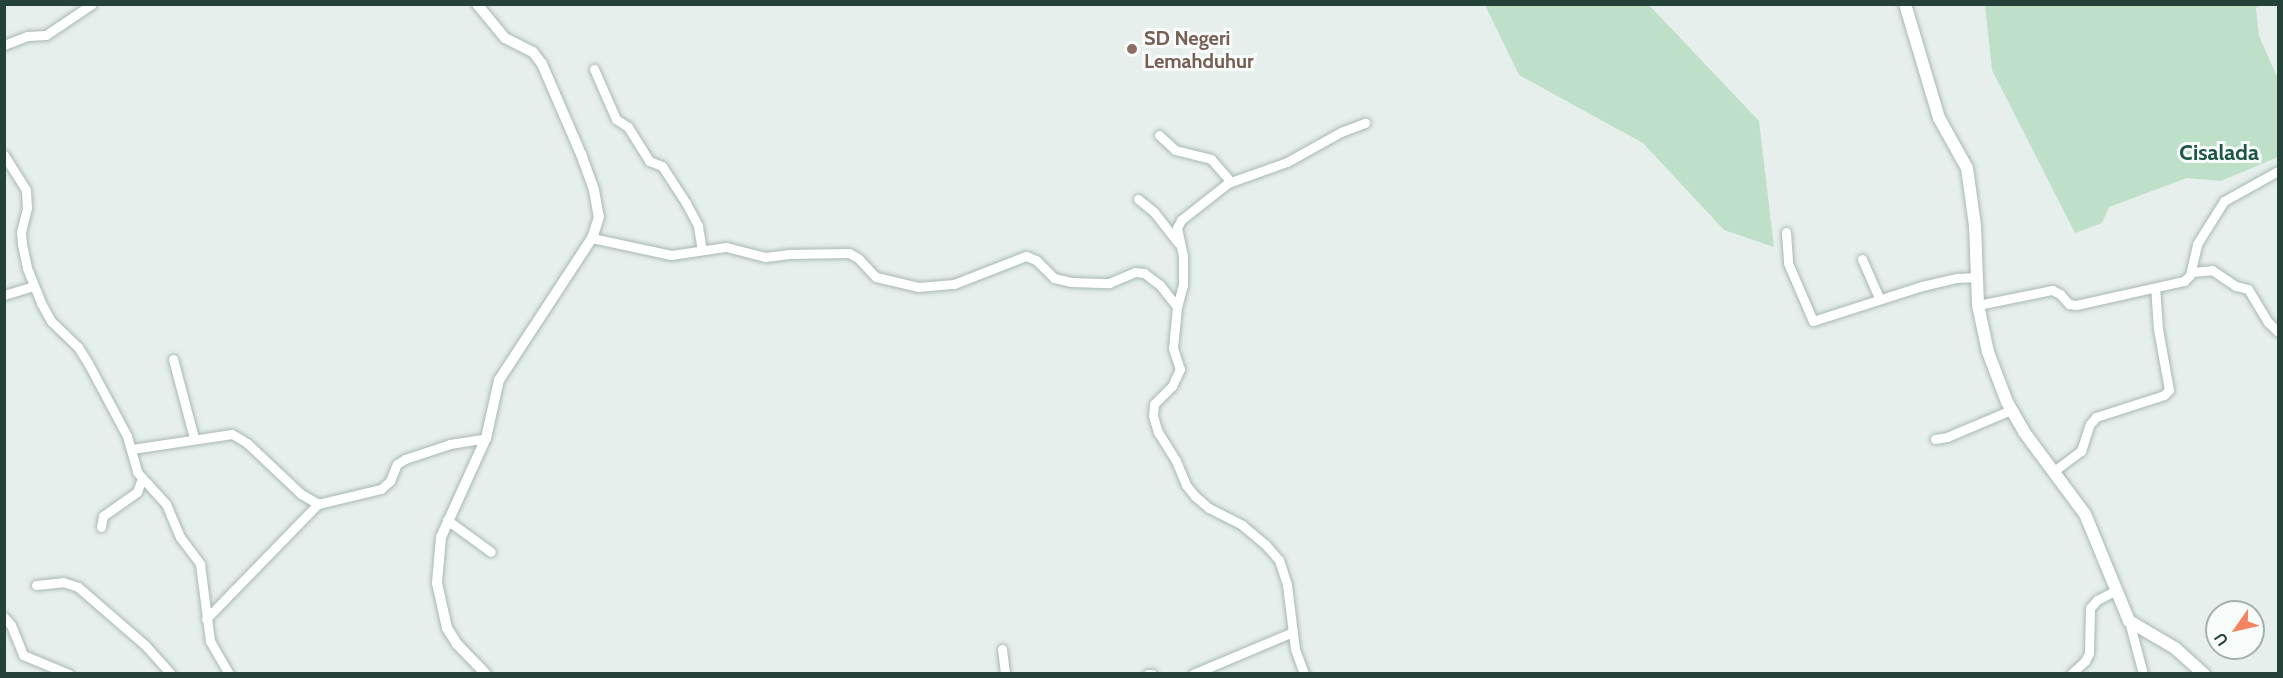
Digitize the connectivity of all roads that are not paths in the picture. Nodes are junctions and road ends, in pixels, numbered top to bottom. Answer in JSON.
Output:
{"nodes":[{"id":1,"x":92,"y":4,"type":"edge"},
{"id":2,"x":477,"y":4,"type":"edge"},
{"id":3,"x":1905,"y":4,"type":"edge"},
{"id":4,"x":4,"y":45,"type":"edge"},
{"id":5,"x":594,"y":69,"type":"dead end"},
{"id":6,"x":1365,"y":123,"type":"dead end"},
{"id":7,"x":1159,"y":135,"type":"dead end"},
{"id":8,"x":4,"y":155,"type":"edge"},
{"id":9,"x":2278,"y":171,"type":"edge"},
{"id":10,"x":1231,"y":182,"type":"junction"},
{"id":11,"x":1138,"y":199,"type":"dead end"},
{"id":12,"x":1786,"y":232,"type":"dead end"},
{"id":13,"x":592,"y":238,"type":"junction"},
{"id":14,"x":1181,"y":247,"type":"junction"},
{"id":15,"x":702,"y":250,"type":"junction"},
{"id":16,"x":1862,"y":259,"type":"dead end"},
{"id":17,"x":2191,"y":272,"type":"junction"},
{"id":18,"x":1976,"y":277,"type":"junction"},
{"id":19,"x":34,"y":286,"type":"junction"},
{"id":20,"x":2155,"y":290,"type":"junction"},
{"id":21,"x":4,"y":295,"type":"edge"},
{"id":22,"x":1879,"y":298,"type":"junction"},
{"id":23,"x":1978,"y":304,"type":"junction"},
{"id":24,"x":1177,"y":307,"type":"junction"},
{"id":25,"x":2278,"y":332,"type":"edge"},
{"id":26,"x":173,"y":358,"type":"dead end"},
{"id":27,"x":2011,"y":410,"type":"junction"},
{"id":28,"x":194,"y":438,"type":"junction"},
{"id":29,"x":486,"y":438,"type":"junction"},
{"id":30,"x":1935,"y":439,"type":"dead end"},
{"id":31,"x":132,"y":449,"type":"junction"},
{"id":32,"x":2054,"y":471,"type":"junction"},
{"id":33,"x":142,"y":478,"type":"junction"},
{"id":34,"x":318,"y":504,"type":"junction"},
{"id":35,"x":447,"y":520,"type":"junction"},
{"id":36,"x":101,"y":527,"type":"dead end"},
{"id":37,"x":491,"y":552,"type":"dead end"},
{"id":38,"x":36,"y":585,"type":"dead end"},
{"id":39,"x":2116,"y":590,"type":"junction"},
{"id":40,"x":4,"y":617,"type":"edge"},
{"id":41,"x":206,"y":619,"type":"junction"},
{"id":42,"x":2129,"y":621,"type":"junction"},
{"id":43,"x":1293,"y":632,"type":"junction"},
{"id":44,"x":1002,"y":649,"type":"dead end"},
{"id":45,"x":69,"y":674,"type":"edge"},
{"id":46,"x":171,"y":674,"type":"edge"},
{"id":47,"x":229,"y":674,"type":"edge"},
{"id":48,"x":486,"y":674,"type":"edge"},
{"id":49,"x":1005,"y":674,"type":"edge"},
{"id":50,"x":1194,"y":674,"type":"edge"},
{"id":51,"x":1304,"y":674,"type":"edge"},
{"id":52,"x":2071,"y":674,"type":"edge"},
{"id":53,"x":2143,"y":674,"type":"edge"},
{"id":54,"x":2204,"y":674,"type":"edge"}],
"edges":[{"from":1,"to":4,"type":"street"},
{"from":2,"to":13,"type":"street"},
{"from":3,"to":18,"type":"main road"},
{"from":5,"to":15,"type":"street"},
{"from":6,"to":10,"type":"street"},
{"from":7,"to":10,"type":"street"},
{"from":8,"to":19,"type":"street"},
{"from":9,"to":17,"type":"street"},
{"from":10,"to":14,"type":"street"},
{"from":11,"to":14,"type":"street"},
{"from":12,"to":22,"type":"street"},
{"from":13,"to":15,"type":"street"},
{"from":13,"to":29,"type":"street"},
{"from":14,"to":24,"type":"street"},
{"from":15,"to":24,"type":"street"},
{"from":16,"to":22,"type":"street"},
{"from":17,"to":20,"type":"street"},
{"from":17,"to":25,"type":"street"},
{"from":18,"to":22,"type":"street"},
{"from":18,"to":23,"type":"main road"},
{"from":19,"to":21,"type":"street"},
{"from":19,"to":31,"type":"street"},
{"from":20,"to":23,"type":"street"},
{"from":20,"to":32,"type":"street"},
{"from":23,"to":27,"type":"main road"},
{"from":24,"to":43,"type":"street"},
{"from":26,"to":28,"type":"street"},
{"from":27,"to":30,"type":"street"},
{"from":27,"to":32,"type":"main road"},
{"from":28,"to":31,"type":"street"},
{"from":28,"to":34,"type":"street"},
{"from":29,"to":34,"type":"street"},
{"from":29,"to":35,"type":"street"},
{"from":31,"to":33,"type":"street"},
{"from":32,"to":39,"type":"main road"},
{"from":33,"to":36,"type":"street"},
{"from":33,"to":41,"type":"street"},
{"from":34,"to":41,"type":"street"},
{"from":35,"to":37,"type":"street"},
{"from":35,"to":48,"type":"street"},
{"from":38,"to":46,"type":"street"},
{"from":39,"to":42,"type":"main road"},
{"from":39,"to":52,"type":"street"},
{"from":40,"to":45,"type":"street"},
{"from":41,"to":47,"type":"street"},
{"from":42,"to":53,"type":"street"},
{"from":42,"to":54,"type":"main road"},
{"from":43,"to":50,"type":"street"},
{"from":43,"to":51,"type":"street"},
{"from":44,"to":49,"type":"street"}]}
